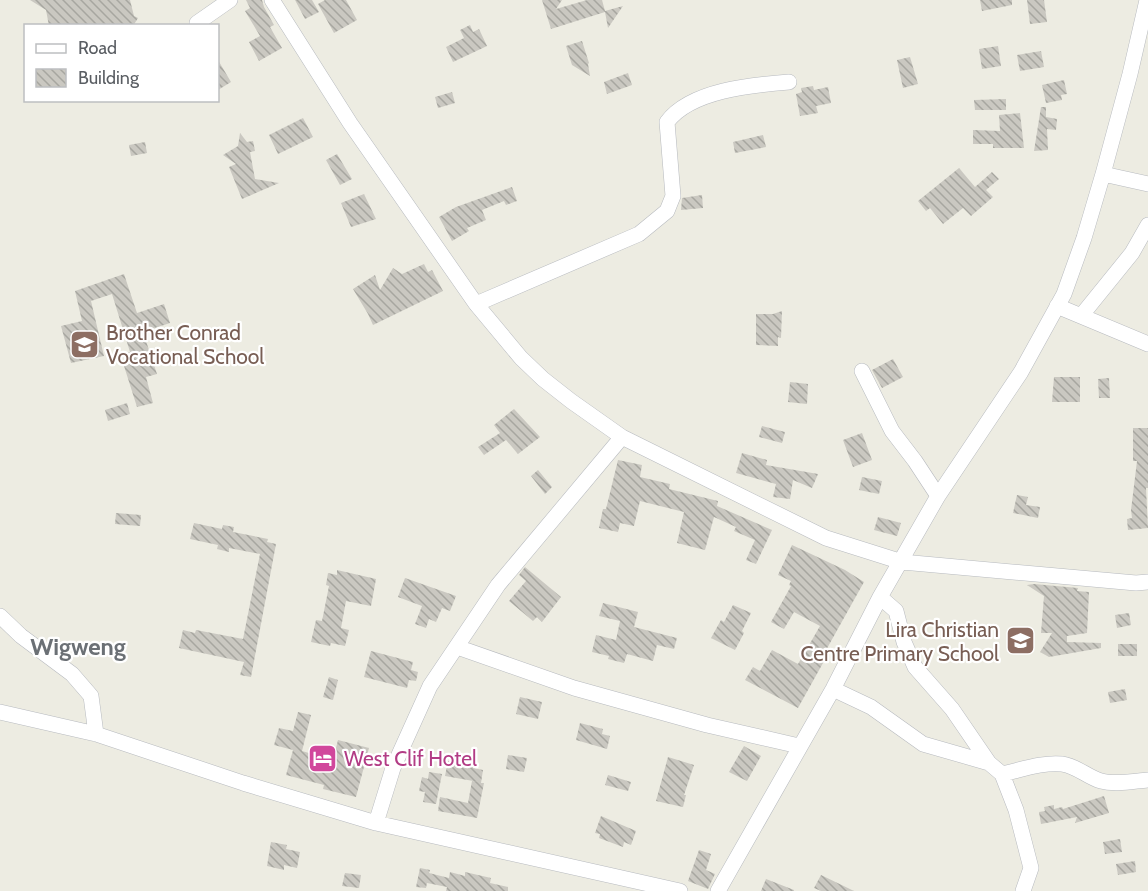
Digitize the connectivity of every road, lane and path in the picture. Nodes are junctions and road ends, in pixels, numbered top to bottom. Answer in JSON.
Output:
{"nodes":[{"id":1,"x":230,"y":0,"type":"edge"},
{"id":2,"x":272,"y":0,"type":"edge"},
{"id":3,"x":1147,"y":0,"type":"edge"},
{"id":4,"x":197,"y":23,"type":"dead end"},
{"id":5,"x":789,"y":82,"type":"dead end"},
{"id":6,"x":1103,"y":174,"type":"junction"},
{"id":7,"x":1148,"y":184,"type":"edge"},
{"id":8,"x":1148,"y":225,"type":"edge"},
{"id":9,"x":476,"y":304,"type":"junction"},
{"id":10,"x":1058,"y":306,"type":"junction"},
{"id":11,"x":1081,"y":316,"type":"junction"},
{"id":12,"x":1148,"y":344,"type":"edge"},
{"id":13,"x":862,"y":371,"type":"dead end"},
{"id":14,"x":622,"y":437,"type":"junction"},
{"id":15,"x":938,"y":496,"type":"junction"},
{"id":16,"x":902,"y":562,"type":"junction"},
{"id":17,"x":1148,"y":582,"type":"edge"},
{"id":18,"x":880,"y":597,"type":"junction"},
{"id":19,"x":0,"y":616,"type":"edge"},
{"id":20,"x":457,"y":647,"type":"junction"},
{"id":21,"x":833,"y":689,"type":"junction"},
{"id":22,"x":0,"y":712,"type":"edge"},
{"id":23,"x":96,"y":734,"type":"junction"},
{"id":24,"x":799,"y":746,"type":"junction"},
{"id":25,"x":989,"y":764,"type":"junction"},
{"id":26,"x":1002,"y":774,"type":"junction"},
{"id":27,"x":1148,"y":780,"type":"edge"},
{"id":28,"x":376,"y":823,"type":"junction"},
{"id":29,"x":680,"y":891,"type":"edge"},
{"id":30,"x":718,"y":891,"type":"edge"},
{"id":31,"x":1023,"y":891,"type":"edge"}],
"edges":[{"from":1,"to":4,"type":"street"},
{"from":2,"to":9,"type":"street"},
{"from":3,"to":6,"type":"street"},
{"from":5,"to":9,"type":"street"},
{"from":6,"to":7,"type":"street"},
{"from":6,"to":10,"type":"street"},
{"from":8,"to":11,"type":"street"},
{"from":9,"to":14,"type":"street"},
{"from":10,"to":11,"type":"street"},
{"from":10,"to":15,"type":"street"},
{"from":11,"to":12,"type":"street"},
{"from":13,"to":15,"type":"street"},
{"from":14,"to":16,"type":"street"},
{"from":14,"to":20,"type":"street"},
{"from":15,"to":16,"type":"street"},
{"from":16,"to":17,"type":"street"},
{"from":16,"to":18,"type":"street"},
{"from":18,"to":21,"type":"street"},
{"from":18,"to":25,"type":"street"},
{"from":19,"to":23,"type":"street"},
{"from":20,"to":24,"type":"street"},
{"from":20,"to":28,"type":"street"},
{"from":21,"to":24,"type":"street"},
{"from":21,"to":25,"type":"street"},
{"from":22,"to":23,"type":"street"},
{"from":23,"to":28,"type":"street"},
{"from":24,"to":30,"type":"street"},
{"from":25,"to":26,"type":"street"},
{"from":26,"to":27,"type":"street"},
{"from":26,"to":31,"type":"street"},
{"from":28,"to":29,"type":"street"}]}
